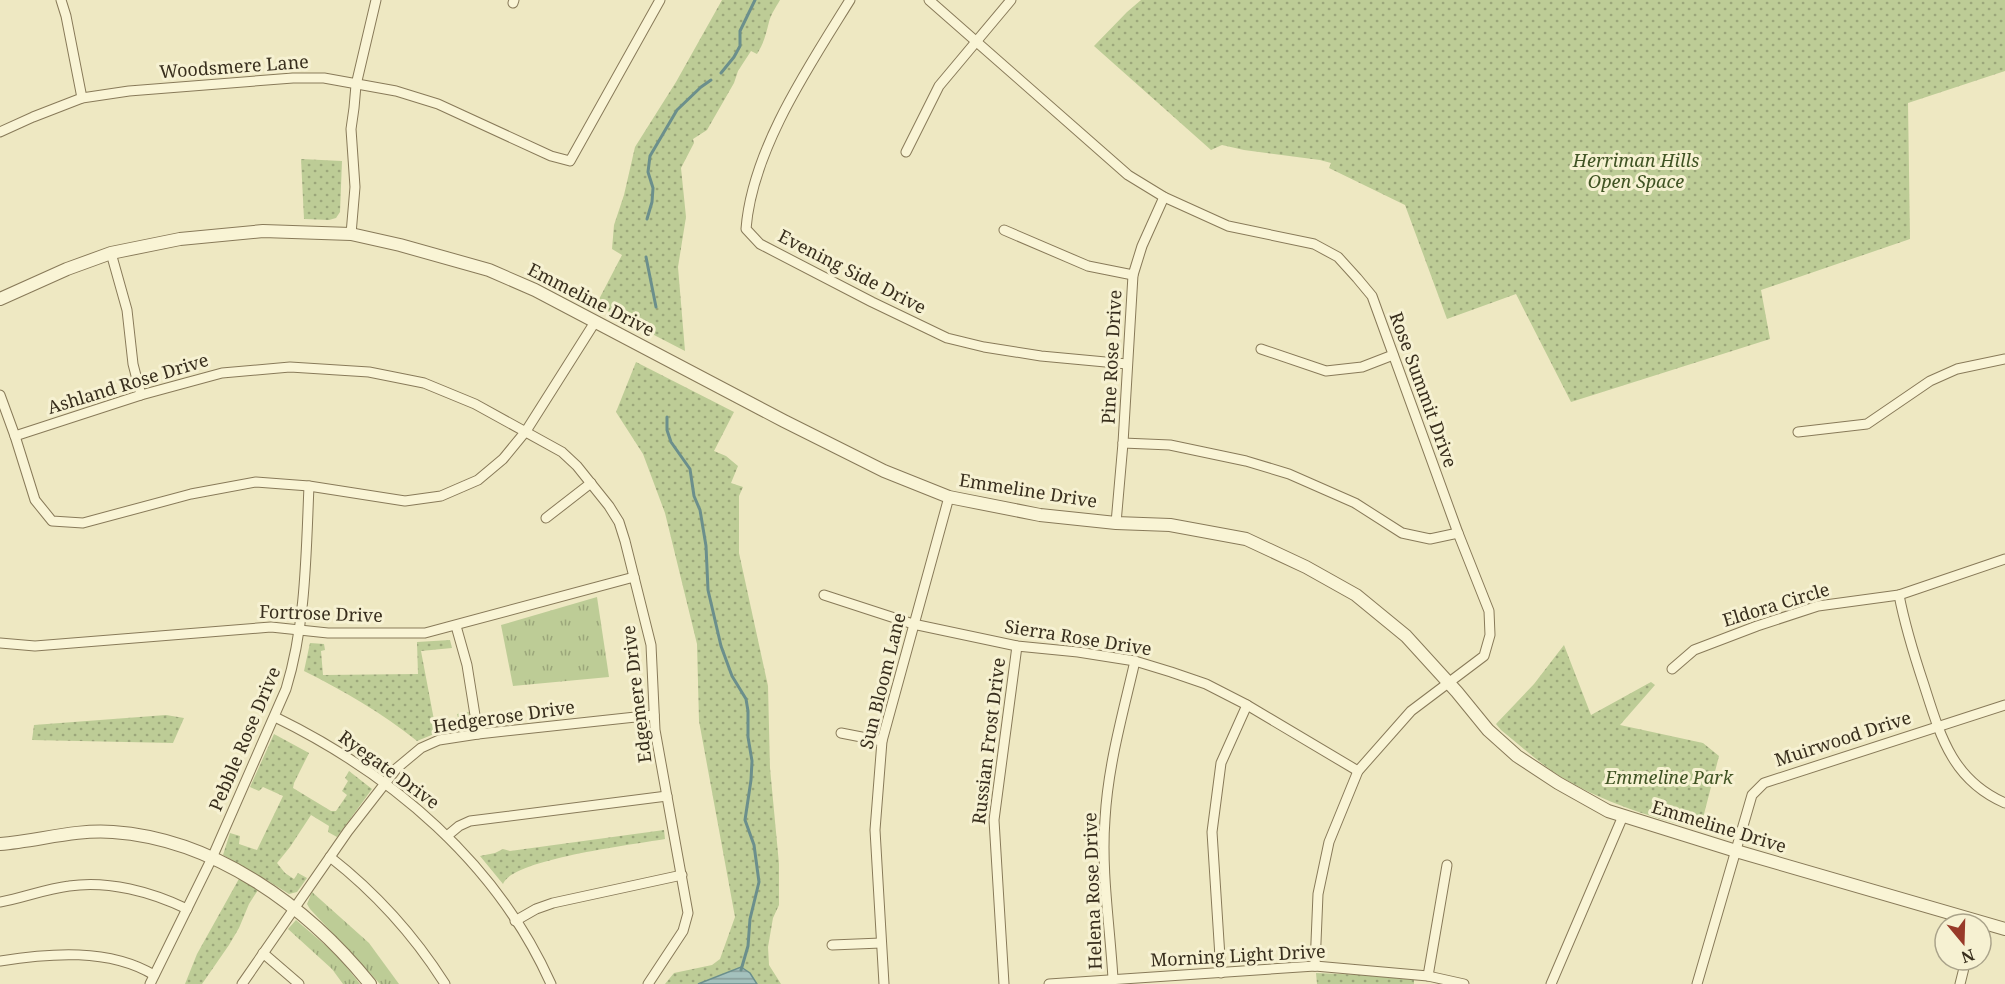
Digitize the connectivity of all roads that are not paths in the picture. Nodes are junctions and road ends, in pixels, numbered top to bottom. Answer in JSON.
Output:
{"nodes":[{"id":1,"x":62,"y":0,"type":"edge"},
{"id":2,"x":376,"y":0,"type":"edge"},
{"id":3,"x":660,"y":0,"type":"edge"},
{"id":4,"x":850,"y":0,"type":"edge"},
{"id":5,"x":928,"y":0,"type":"edge"},
{"id":6,"x":1011,"y":0,"type":"edge"},
{"id":7,"x":977,"y":41,"type":"junction"},
{"id":8,"x":356,"y":85,"type":"junction"},
{"id":9,"x":82,"y":98,"type":"junction"},
{"id":10,"x":0,"y":132,"type":"edge"},
{"id":11,"x":906,"y":152,"type":"dead end"},
{"id":12,"x":1164,"y":197,"type":"junction"},
{"id":13,"x":1004,"y":230,"type":"dead end"},
{"id":14,"x":351,"y":234,"type":"junction"},
{"id":15,"x":111,"y":254,"type":"junction"},
{"id":16,"x":1133,"y":275,"type":"junction"},
{"id":17,"x":0,"y":299,"type":"edge"},
{"id":18,"x":595,"y":322,"type":"junction"},
{"id":19,"x":1261,"y":349,"type":"dead end"},
{"id":20,"x":1393,"y":355,"type":"junction"},
{"id":21,"x":2005,"y":358,"type":"edge"},
{"id":22,"x":1127,"y":364,"type":"junction"},
{"id":23,"x":141,"y":394,"type":"junction"},
{"id":24,"x":0,"y":395,"type":"edge"},
{"id":25,"x":526,"y":431,"type":"junction"},
{"id":26,"x":1798,"y":432,"type":"dead end"},
{"id":27,"x":15,"y":436,"type":"junction"},
{"id":28,"x":1123,"y":443,"type":"junction"},
{"id":29,"x":591,"y":483,"type":"junction"},
{"id":30,"x":309,"y":486,"type":"junction"},
{"id":31,"x":949,"y":497,"type":"junction"},
{"id":32,"x":546,"y":518,"type":"dead end"},
{"id":33,"x":1116,"y":523,"type":"junction"},
{"id":34,"x":1458,"y":533,"type":"junction"},
{"id":35,"x":2005,"y":559,"type":"edge"},
{"id":36,"x":634,"y":577,"type":"junction"},
{"id":37,"x":1899,"y":595,"type":"junction"},
{"id":38,"x":824,"y":596,"type":"dead end"},
{"id":39,"x":913,"y":624,"type":"junction"},
{"id":40,"x":456,"y":626,"type":"junction"},
{"id":41,"x":300,"y":630,"type":"junction"},
{"id":42,"x":0,"y":643,"type":"edge"},
{"id":43,"x":1017,"y":646,"type":"junction"},
{"id":44,"x":1135,"y":661,"type":"junction"},
{"id":45,"x":1672,"y":669,"type":"dead end"},
{"id":46,"x":1449,"y":683,"type":"junction"},
{"id":47,"x":1247,"y":705,"type":"junction"},
{"id":48,"x":2005,"y":705,"type":"edge"},
{"id":49,"x":654,"y":715,"type":"junction"},
{"id":50,"x":275,"y":717,"type":"junction"},
{"id":51,"x":1937,"y":725,"type":"junction"},
{"id":52,"x":842,"y":733,"type":"dead end"},
{"id":53,"x":478,"y":734,"type":"junction"},
{"id":54,"x":882,"y":741,"type":"junction"},
{"id":55,"x":1358,"y":771,"type":"junction"},
{"id":56,"x":385,"y":783,"type":"junction"},
{"id":57,"x":667,"y":796,"type":"junction"},
{"id":58,"x":2005,"y":803,"type":"edge"},
{"id":59,"x":1623,"y":816,"type":"junction"},
{"id":60,"x":447,"y":836,"type":"junction"},
{"id":61,"x":0,"y":844,"type":"edge"},
{"id":62,"x":1736,"y":851,"type":"junction"},
{"id":63,"x":330,"y":857,"type":"junction"},
{"id":64,"x":212,"y":858,"type":"junction"},
{"id":65,"x":1447,"y":865,"type":"dead end"},
{"id":66,"x":682,"y":875,"type":"junction"},
{"id":67,"x":0,"y":902,"type":"edge"},
{"id":68,"x":295,"y":908,"type":"junction"},
{"id":69,"x":187,"y":909,"type":"junction"},
{"id":70,"x":1942,"y":912,"type":"edge"},
{"id":71,"x":515,"y":921,"type":"junction"},
{"id":72,"x":881,"y":943,"type":"junction"},
{"id":73,"x":832,"y":945,"type":"dead end"},
{"id":74,"x":263,"y":953,"type":"junction"},
{"id":75,"x":0,"y":961,"type":"edge"},
{"id":76,"x":1315,"y":966,"type":"junction"},
{"id":77,"x":1221,"y":973,"type":"junction"},
{"id":78,"x":1428,"y":976,"type":"junction"},
{"id":79,"x":152,"y":979,"type":"edge"},
{"id":80,"x":1113,"y":979,"type":"junction"},
{"id":81,"x":242,"y":984,"type":"edge"},
{"id":82,"x":298,"y":984,"type":"edge"},
{"id":83,"x":370,"y":984,"type":"edge"},
{"id":84,"x":445,"y":984,"type":"edge"},
{"id":85,"x":550,"y":984,"type":"edge"},
{"id":86,"x":648,"y":984,"type":"edge"},
{"id":87,"x":884,"y":984,"type":"edge"},
{"id":88,"x":1004,"y":984,"type":"edge"},
{"id":89,"x":1049,"y":984,"type":"edge"},
{"id":90,"x":1464,"y":984,"type":"edge"},
{"id":91,"x":1551,"y":984,"type":"edge"},
{"id":92,"x":1697,"y":984,"type":"edge"}],
"edges":[{"from":1,"to":9,"type":"street"},
{"from":2,"to":8,"type":"street"},
{"from":3,"to":8,"type":"street","name":"Woodsmere Lane"},
{"from":4,"to":22,"type":"street","name":"Evening Side Drive"},
{"from":5,"to":7,"type":"street","name":"Rose Summit Drive"},
{"from":6,"to":7,"type":"street"},
{"from":7,"to":11,"type":"street"},
{"from":7,"to":12,"type":"street","name":"Rose Summit Drive"},
{"from":8,"to":9,"type":"street","name":"Woodsmere Lane"},
{"from":8,"to":14,"type":"street"},
{"from":9,"to":10,"type":"street","name":"Woodsmere Lane"},
{"from":12,"to":16,"type":"street","name":"Pine Rose Drive"},
{"from":12,"to":20,"type":"street","name":"Rose Summit Drive"},
{"from":13,"to":16,"type":"street"},
{"from":14,"to":15,"type":"street","name":"Emmeline Drive"},
{"from":14,"to":18,"type":"street","name":"Emmeline Drive"},
{"from":15,"to":17,"type":"street","name":"Emmeline Drive"},
{"from":15,"to":23,"type":"street"},
{"from":16,"to":22,"type":"street","name":"Pine Rose Drive"},
{"from":18,"to":25,"type":"street"},
{"from":18,"to":31,"type":"street","name":"Emmeline Drive"},
{"from":19,"to":20,"type":"street"},
{"from":20,"to":34,"type":"street","name":"Rose Summit Drive"},
{"from":21,"to":26,"type":"street"},
{"from":22,"to":28,"type":"street","name":"Pine Rose Drive"},
{"from":23,"to":25,"type":"street","name":"Ashland Rose Drive"},
{"from":23,"to":27,"type":"street","name":"Ashland Rose Drive"},
{"from":24,"to":27,"type":"street"},
{"from":25,"to":29,"type":"street","name":"Edgemere Drive"},
{"from":25,"to":30,"type":"street"},
{"from":27,"to":30,"type":"street"},
{"from":28,"to":33,"type":"street","name":"Pine Rose Drive"},
{"from":28,"to":34,"type":"street"},
{"from":29,"to":32,"type":"street"},
{"from":29,"to":36,"type":"street","name":"Edgemere Drive"},
{"from":30,"to":41,"type":"street","name":"Pebble Rose Drive"},
{"from":31,"to":33,"type":"street","name":"Emmeline Drive"},
{"from":31,"to":39,"type":"street","name":"Sun Bloom Lane"},
{"from":33,"to":46,"type":"street","name":"Emmeline Drive"},
{"from":34,"to":46,"type":"street","name":"Rose Summit Drive"},
{"from":35,"to":37,"type":"street","name":"Eldora Circle"},
{"from":36,"to":40,"type":"street","name":"Fortrose Drive"},
{"from":36,"to":49,"type":"street","name":"Edgemere Drive"},
{"from":37,"to":45,"type":"street","name":"Eldora Circle"},
{"from":37,"to":51,"type":"street"},
{"from":38,"to":39,"type":"street","name":"Sierra Rose Drive"},
{"from":39,"to":43,"type":"street","name":"Sierra Rose Drive"},
{"from":39,"to":54,"type":"street","name":"Sun Bloom Lane"},
{"from":40,"to":41,"type":"street","name":"Fortrose Drive"},
{"from":40,"to":53,"type":"street"},
{"from":41,"to":42,"type":"street","name":"Fortrose Drive"},
{"from":41,"to":50,"type":"street","name":"Pebble Rose Drive"},
{"from":43,"to":44,"type":"street","name":"Sierra Rose Drive"},
{"from":43,"to":88,"type":"street","name":"Russian Frost Drive"},
{"from":44,"to":47,"type":"street","name":"Sierra Rose Drive"},
{"from":44,"to":80,"type":"street","name":"Helena Rose Drive"},
{"from":46,"to":55,"type":"street","name":"Rose Summit Drive"},
{"from":46,"to":59,"type":"street","name":"Emmeline Drive"},
{"from":47,"to":55,"type":"street","name":"Sierra Rose Drive"},
{"from":47,"to":77,"type":"street"},
{"from":48,"to":51,"type":"street","name":"Muirwood Drive"},
{"from":49,"to":53,"type":"street","name":"Hedgerose Drive"},
{"from":49,"to":57,"type":"street","name":"Edgemere Drive"},
{"from":50,"to":56,"type":"street","name":"Ryegate Drive"},
{"from":50,"to":64,"type":"street","name":"Pebble Rose Drive"},
{"from":51,"to":58,"type":"street"},
{"from":51,"to":62,"type":"street","name":"Muirwood Drive"},
{"from":52,"to":54,"type":"street"},
{"from":53,"to":56,"type":"street","name":"Hedgerose Drive"},
{"from":54,"to":72,"type":"street","name":"Sun Bloom Lane"},
{"from":55,"to":76,"type":"street","name":"Rose Summit Drive"},
{"from":56,"to":60,"type":"street","name":"Ryegate Drive"},
{"from":56,"to":63,"type":"street","name":"Hedgerose Drive"},
{"from":57,"to":60,"type":"street"},
{"from":57,"to":66,"type":"street","name":"Edgemere Drive"},
{"from":59,"to":62,"type":"street","name":"Emmeline Drive"},
{"from":59,"to":91,"type":"street"},
{"from":60,"to":71,"type":"street","name":"Ryegate Drive"},
{"from":61,"to":64,"type":"street"},
{"from":62,"to":70,"type":"street","name":"Emmeline Drive"},
{"from":62,"to":92,"type":"street","name":"Muirwood Drive"},
{"from":63,"to":68,"type":"street","name":"Hedgerose Drive"},
{"from":63,"to":84,"type":"street"},
{"from":64,"to":68,"type":"street"},
{"from":64,"to":69,"type":"street","name":"Pebble Rose Drive"},
{"from":65,"to":78,"type":"street"},
{"from":66,"to":71,"type":"street"},
{"from":66,"to":86,"type":"street","name":"Edgemere Drive"},
{"from":67,"to":69,"type":"street"},
{"from":68,"to":74,"type":"street","name":"Hedgerose Drive"},
{"from":68,"to":83,"type":"street"},
{"from":69,"to":79,"type":"street","name":"Pebble Rose Drive"},
{"from":71,"to":85,"type":"street","name":"Ryegate Drive"},
{"from":72,"to":73,"type":"street"},
{"from":72,"to":87,"type":"street","name":"Sun Bloom Lane"},
{"from":74,"to":81,"type":"street","name":"Hedgerose Drive"},
{"from":74,"to":82,"type":"street"},
{"from":75,"to":79,"type":"street"},
{"from":76,"to":77,"type":"street","name":"Morning Light Drive"},
{"from":76,"to":78,"type":"street","name":"Morning Light Drive"},
{"from":77,"to":80,"type":"street","name":"Morning Light Drive"},
{"from":78,"to":90,"type":"street","name":"Morning Light Drive"},
{"from":80,"to":89,"type":"street","name":"Morning Light Drive"}]}
